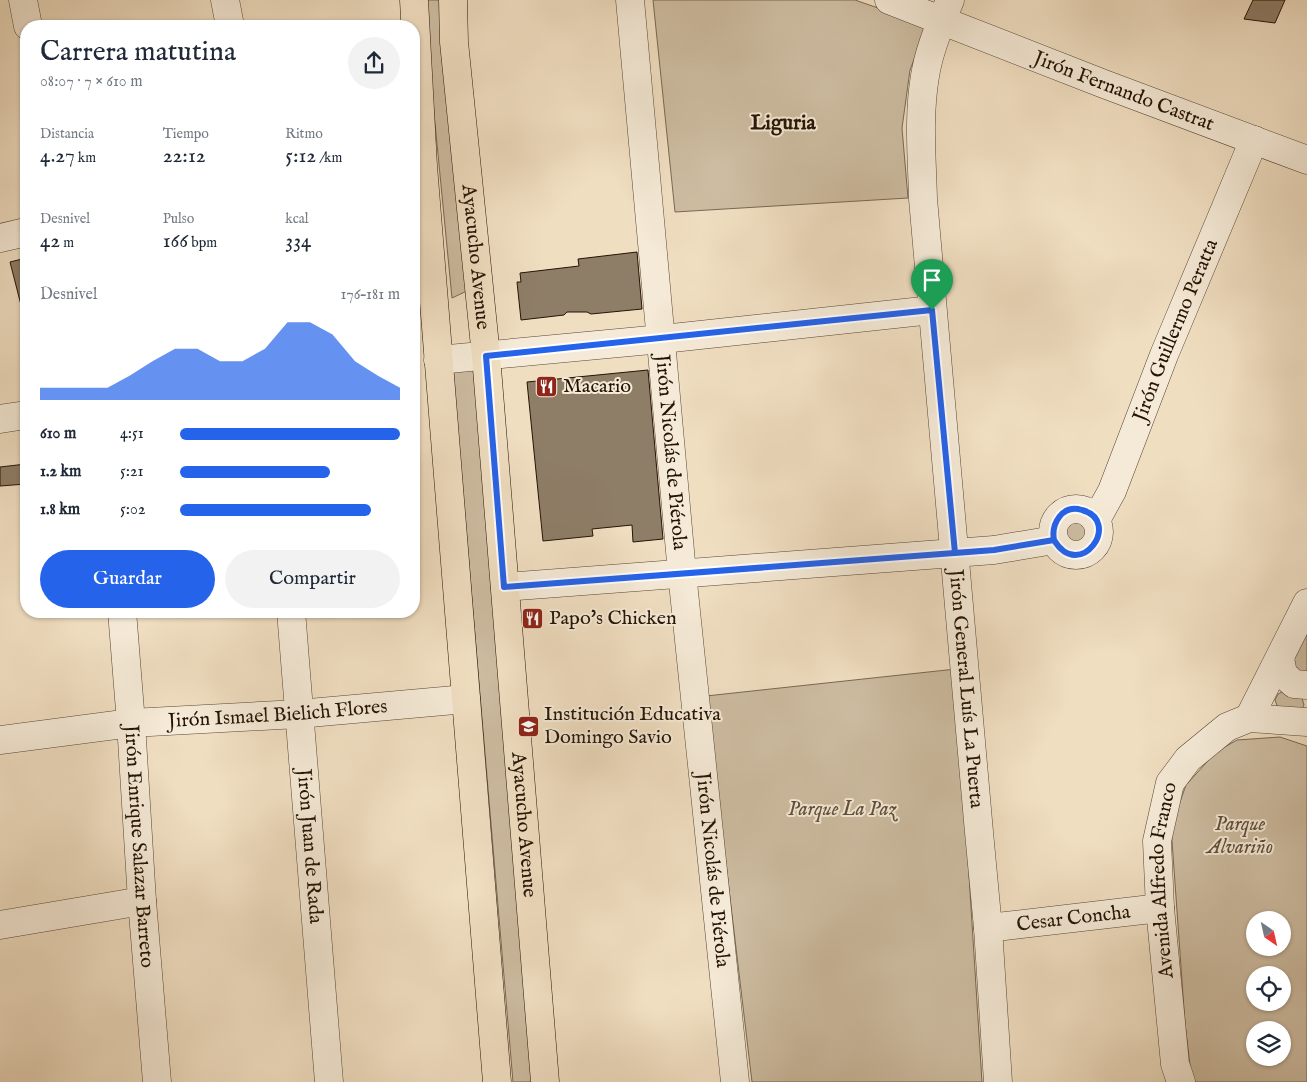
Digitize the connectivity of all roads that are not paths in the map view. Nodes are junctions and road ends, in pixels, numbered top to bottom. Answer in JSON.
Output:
{"nodes":[{"id":1,"x":24,"y":0,"type":"edge"},
{"id":2,"x":225,"y":0,"type":"edge"},
{"id":3,"x":414,"y":0,"type":"edge"},
{"id":4,"x":453,"y":0,"type":"edge"},
{"id":5,"x":630,"y":0,"type":"edge"},
{"id":6,"x":889,"y":0,"type":"edge"},
{"id":7,"x":946,"y":10,"type":"edge"},
{"id":8,"x":27,"y":20,"type":"edge"},
{"id":9,"x":229,"y":20,"type":"edge"},
{"id":10,"x":414,"y":20,"type":"edge"},
{"id":11,"x":1254,"y":140,"type":"junction"},
{"id":12,"x":1307,"y":160,"type":"edge"},
{"id":13,"x":420,"y":185,"type":"edge"},
{"id":14,"x":20,"y":233,"type":"edge"},
{"id":15,"x":0,"y":238,"type":"edge"},
{"id":16,"x":932,"y":310,"type":"junction"},
{"id":17,"x":661,"y":339,"type":"junction"},
{"id":18,"x":486,"y":356,"type":"junction"},
{"id":19,"x":438,"y":360,"type":"junction"},
{"id":20,"x":20,"y":416,"type":"edge"},
{"id":21,"x":0,"y":420,"type":"edge"},
{"id":22,"x":955,"y":553,"type":"junction"},
{"id":23,"x":682,"y":573,"type":"junction"},
{"id":24,"x":504,"y":587,"type":"junction"},
{"id":25,"x":1307,"y":603,"type":"edge"},
{"id":26,"x":123,"y":618,"type":"edge"},
{"id":27,"x":291,"y":618,"type":"edge"},
{"id":28,"x":1280,"y":658,"type":"junction"},
{"id":29,"x":1307,"y":685,"type":"edge"},
{"id":30,"x":466,"y":699,"type":"junction"},
{"id":31,"x":298,"y":714,"type":"junction"},
{"id":32,"x":1249,"y":718,"type":"junction"},
{"id":33,"x":1307,"y":720,"type":"edge"},
{"id":34,"x":131,"y":723,"type":"junction"},
{"id":35,"x":0,"y":740,"type":"edge"},
{"id":36,"x":142,"y":900,"type":"junction"},
{"id":37,"x":1160,"y":908,"type":"junction"},
{"id":38,"x":0,"y":925,"type":"edge"},
{"id":39,"x":988,"y":928,"type":"junction"},
{"id":40,"x":157,"y":1082,"type":"edge"},
{"id":41,"x":329,"y":1082,"type":"edge"},
{"id":42,"x":498,"y":1082,"type":"edge"},
{"id":43,"x":545,"y":1082,"type":"edge"},
{"id":44,"x":735,"y":1082,"type":"edge"},
{"id":45,"x":998,"y":1082,"type":"edge"},
{"id":46,"x":1181,"y":1082,"type":"edge"}],
"edges":[{"from":1,"to":8,"type":"street"},
{"from":2,"to":9,"type":"street"},
{"from":3,"to":10,"type":"main road"},
{"from":4,"to":18,"type":"main road","name":"Ayacucho Avenue"},
{"from":5,"to":17,"type":"street","name":"Jirón Nicolás de Piérola"},
{"from":6,"to":7,"type":"street","name":"Jirón Fernando Castrat"},
{"from":7,"to":11,"type":"street","name":"Jirón Fernando Castrat"},
{"from":7,"to":16,"type":"street","name":"Jirón General Luís La Puerta"},
{"from":11,"to":12,"type":"street","name":"Jirón Fernando Castrat"},
{"from":11,"to":22,"type":"street","name":"Jirón Guillermo Peratta"},
{"from":13,"to":19,"type":"main road"},
{"from":14,"to":15,"type":"street"},
{"from":16,"to":17,"type":"street"},
{"from":16,"to":22,"type":"street","name":"Jirón General Luís La Puerta"},
{"from":17,"to":18,"type":"street"},
{"from":17,"to":23,"type":"street","name":"Jirón Nicolás de Piérola"},
{"from":18,"to":19,"type":"street"},
{"from":18,"to":24,"type":"main road","name":"Ayacucho Avenue"},
{"from":19,"to":30,"type":"main road"},
{"from":20,"to":21,"type":"street"},
{"from":22,"to":23,"type":"street"},
{"from":22,"to":39,"type":"street","name":"Jirón General Luís La Puerta"},
{"from":23,"to":24,"type":"street"},
{"from":23,"to":44,"type":"street","name":"Jirón Nicolás de Piérola"},
{"from":24,"to":43,"type":"main road","name":"Ayacucho Avenue"},
{"from":25,"to":28,"type":"street"},
{"from":26,"to":34,"type":"street","name":"Jirón Enrique Salazar Barreto"},
{"from":27,"to":31,"type":"street","name":"Jirón Juan de Rada"},
{"from":28,"to":29,"type":"street"},
{"from":28,"to":32,"type":"street"},
{"from":30,"to":31,"type":"street","name":"Jirón Ismael Bielich Flores"},
{"from":30,"to":42,"type":"main road"},
{"from":31,"to":34,"type":"street","name":"Jirón Ismael Bielich Flores"},
{"from":31,"to":41,"type":"street","name":"Jirón Juan de Rada"},
{"from":32,"to":33,"type":"street","name":"Avenida Alfredo Franco"},
{"from":32,"to":37,"type":"street","name":"Avenida Alfredo Franco"},
{"from":34,"to":35,"type":"street","name":"Jirón Ismael Bielich Flores"},
{"from":34,"to":36,"type":"street","name":"Jirón Enrique Salazar Barreto"},
{"from":36,"to":38,"type":"street"},
{"from":36,"to":40,"type":"street","name":"Jirón Enrique Salazar Barreto"},
{"from":37,"to":39,"type":"street","name":"Cesar Concha"},
{"from":37,"to":46,"type":"street","name":"Avenida Alfredo Franco"},
{"from":39,"to":45,"type":"street","name":"Jirón General Luís La Puerta"}]}
